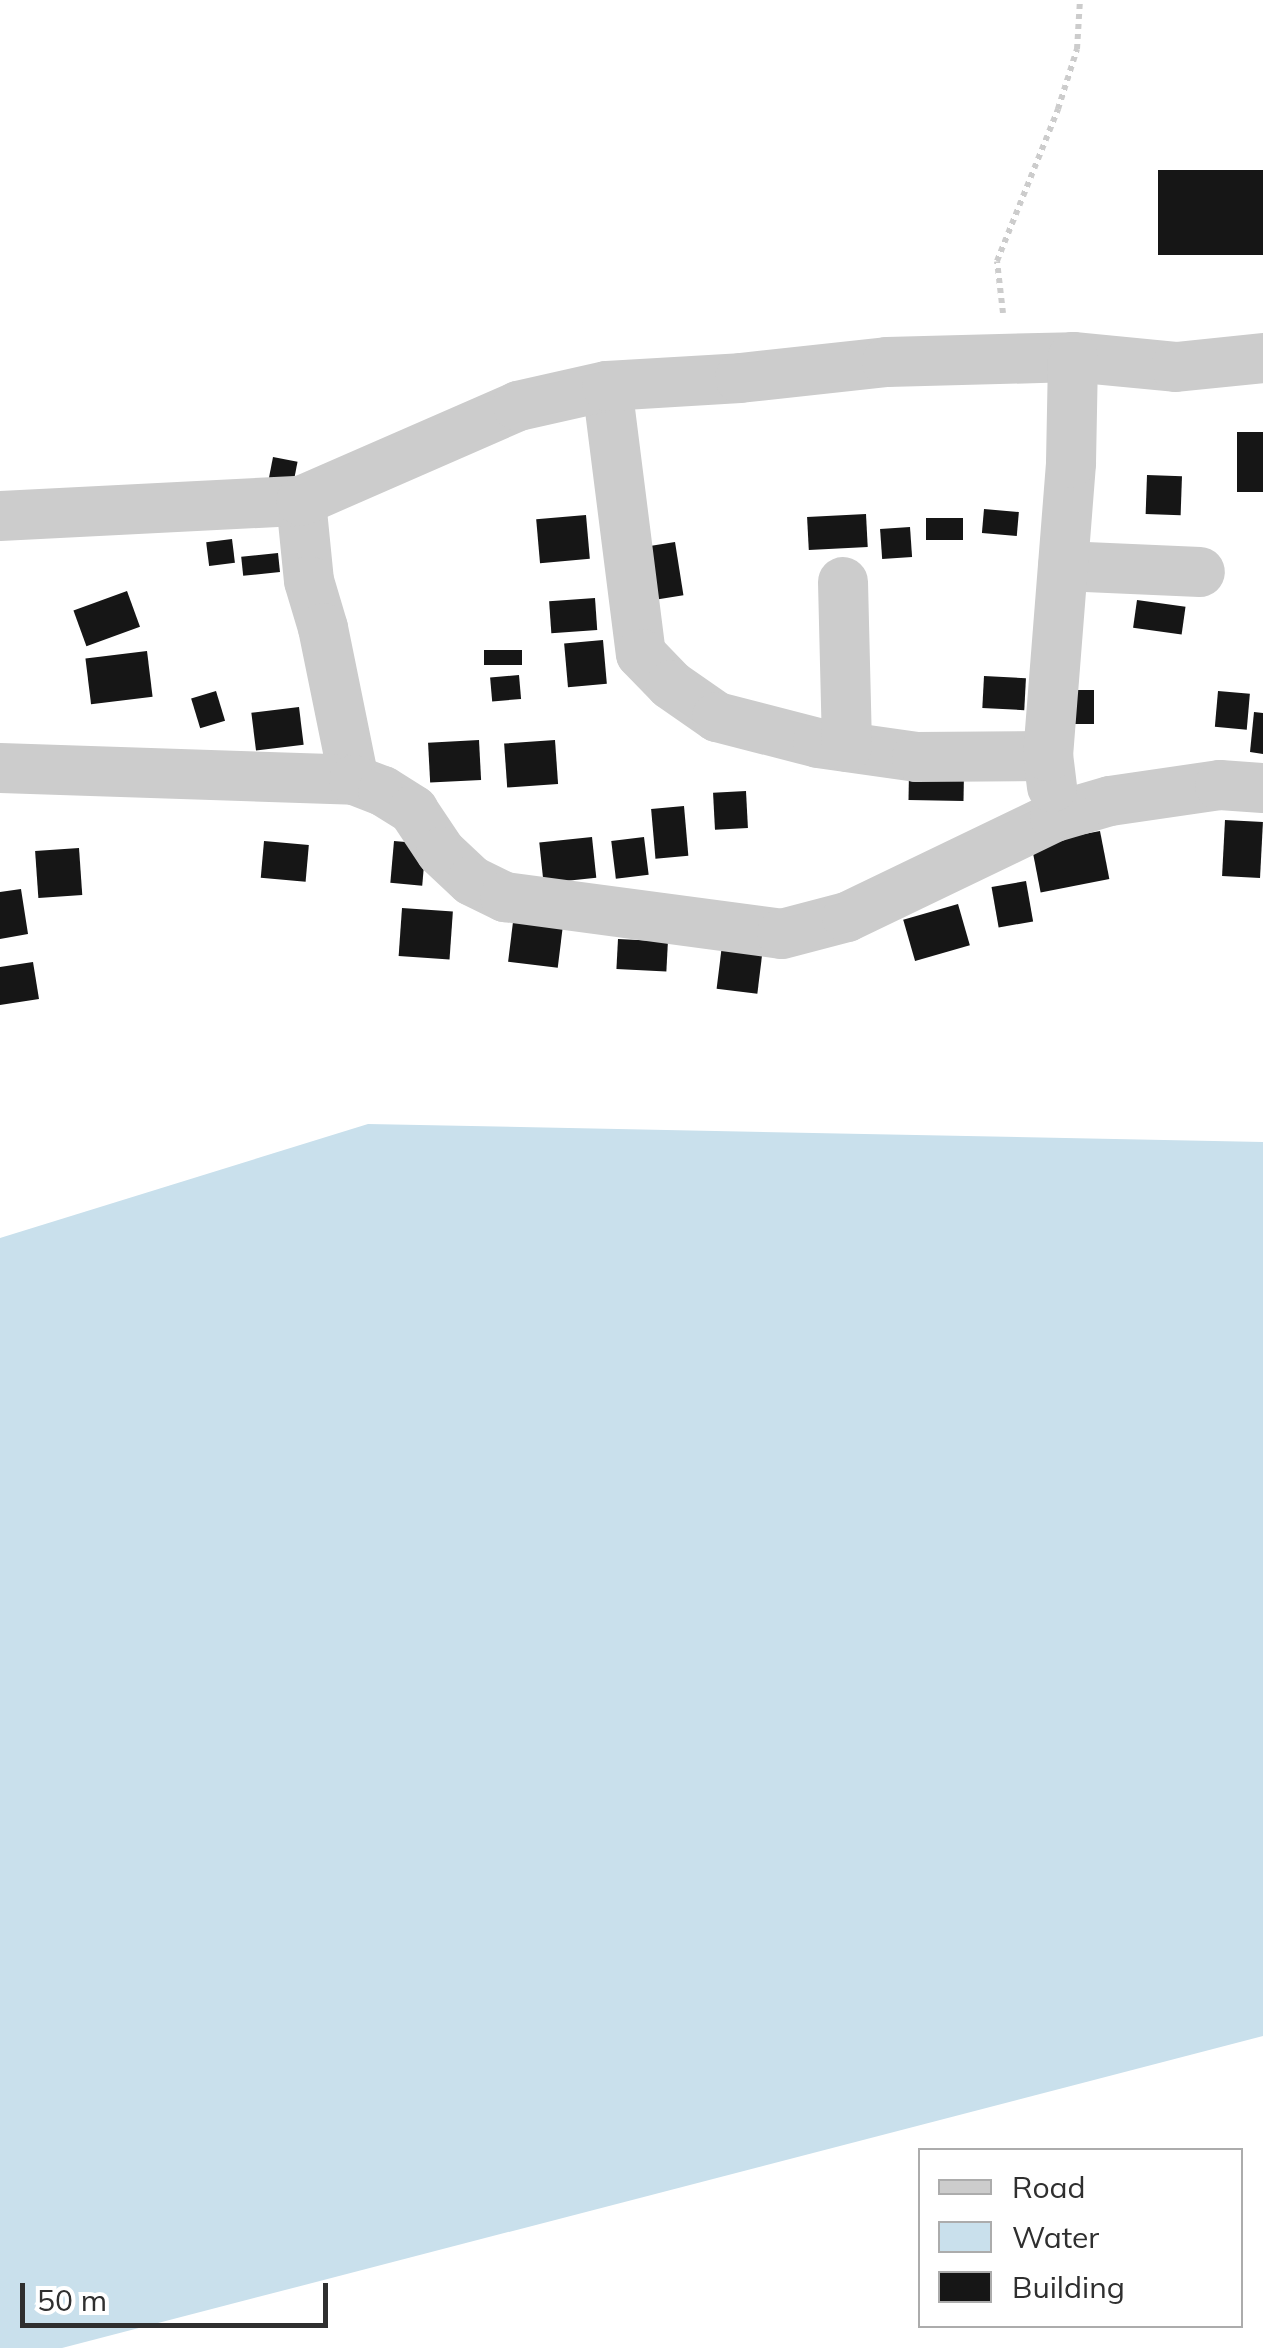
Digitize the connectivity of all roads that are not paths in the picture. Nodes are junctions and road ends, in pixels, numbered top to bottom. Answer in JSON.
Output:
{"nodes":[{"id":1,"x":1073,"y":357,"type":"junction"},
{"id":2,"x":1263,"y":358,"type":"edge"},
{"id":3,"x":607,"y":386,"type":"junction"},
{"id":4,"x":301,"y":501,"type":"junction"},
{"id":5,"x":0,"y":516,"type":"edge"},
{"id":6,"x":1064,"y":566,"type":"junction"},
{"id":7,"x":1200,"y":572,"type":"dead end"},
{"id":8,"x":844,"y":582,"type":"dead end"},
{"id":9,"x":847,"y":747,"type":"junction"},
{"id":10,"x":1048,"y":756,"type":"junction"},
{"id":11,"x":0,"y":768,"type":"edge"},
{"id":12,"x":354,"y":780,"type":"junction"},
{"id":13,"x":1263,"y":788,"type":"edge"},
{"id":14,"x":1056,"y":817,"type":"junction"}],
"edges":[{"from":1,"to":2,"type":"street"},
{"from":1,"to":3,"type":"street"},
{"from":1,"to":6,"type":"street"},
{"from":3,"to":4,"type":"street"},
{"from":3,"to":9,"type":"street"},
{"from":4,"to":5,"type":"street"},
{"from":4,"to":12,"type":"street"},
{"from":6,"to":7,"type":"street"},
{"from":6,"to":10,"type":"street"},
{"from":8,"to":9,"type":"street"},
{"from":9,"to":10,"type":"street"},
{"from":10,"to":14,"type":"street"},
{"from":11,"to":12,"type":"street"},
{"from":12,"to":14,"type":"street"},
{"from":13,"to":14,"type":"street"}]}
